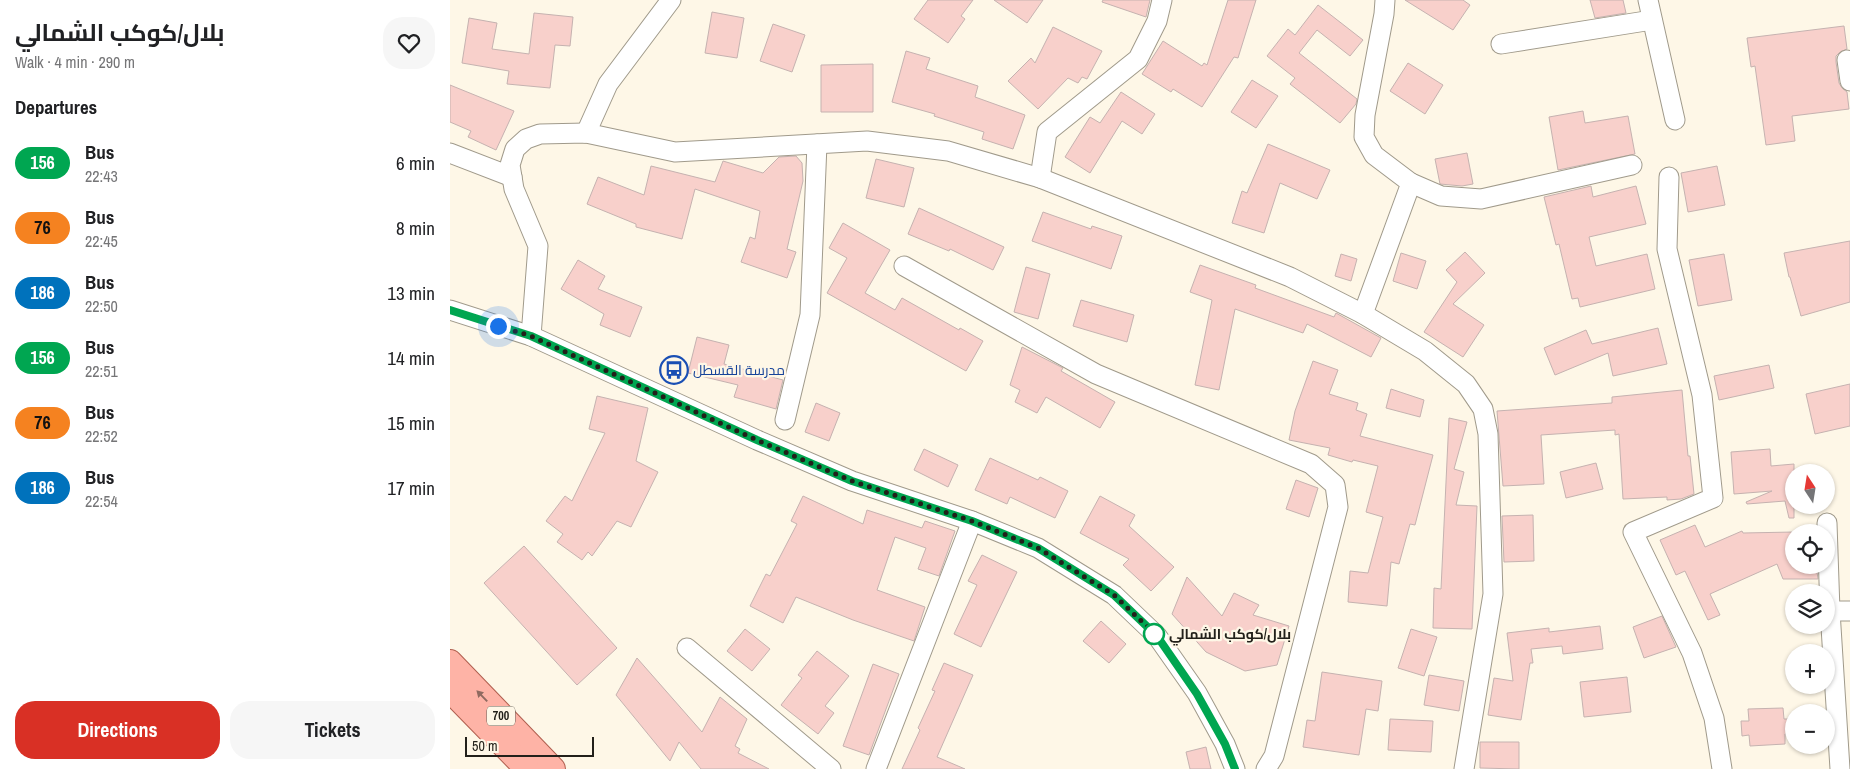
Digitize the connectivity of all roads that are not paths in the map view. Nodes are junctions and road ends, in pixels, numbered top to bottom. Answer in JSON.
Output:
{"nodes":[{"id":1,"x":671,"y":0,"type":"edge"},
{"id":2,"x":1162,"y":0,"type":"edge"},
{"id":3,"x":1385,"y":0,"type":"edge"},
{"id":4,"x":1648,"y":0,"type":"edge"},
{"id":5,"x":1652,"y":20,"type":"junction"},
{"id":6,"x":1501,"y":44,"type":"dead end"},
{"id":7,"x":1847,"y":60,"type":"dead end"},
{"id":8,"x":1850,"y":81,"type":"edge"},
{"id":9,"x":1675,"y":120,"type":"dead end"},
{"id":10,"x":586,"y":133,"type":"junction"},
{"id":11,"x":817,"y":144,"type":"junction"},
{"id":12,"x":450,"y":153,"type":"edge"},
{"id":13,"x":1632,"y":165,"type":"dead end"},
{"id":14,"x":512,"y":177,"type":"junction"},
{"id":15,"x":1040,"y":178,"type":"junction"},
{"id":16,"x":1668,"y":178,"type":"dead end"},
{"id":17,"x":1411,"y":183,"type":"junction"},
{"id":18,"x":904,"y":266,"type":"dead end"},
{"id":19,"x":450,"y":310,"type":"edge"},
{"id":20,"x":1363,"y":314,"type":"junction"},
{"id":21,"x":531,"y":336,"type":"junction"},
{"id":22,"x":784,"y":420,"type":"dead end"},
{"id":23,"x":972,"y":521,"type":"junction"},
{"id":24,"x":1827,"y":523,"type":"dead end"},
{"id":25,"x":1829,"y":584,"type":"edge"},
{"id":26,"x":1835,"y":611,"type":"edge"},
{"id":27,"x":1850,"y":611,"type":"edge"},
{"id":28,"x":1831,"y":634,"type":"edge"},
{"id":29,"x":687,"y":648,"type":"dead end"},
{"id":30,"x":450,"y":662,"type":"edge"},
{"id":31,"x":450,"y":690,"type":"edge"},
{"id":32,"x":527,"y":769,"type":"edge"},
{"id":33,"x":553,"y":769,"type":"edge"},
{"id":34,"x":831,"y":769,"type":"edge"},
{"id":35,"x":876,"y":769,"type":"edge"},
{"id":36,"x":1235,"y":769,"type":"edge"},
{"id":37,"x":1266,"y":769,"type":"edge"},
{"id":38,"x":1464,"y":769,"type":"edge"},
{"id":39,"x":1722,"y":769,"type":"edge"},
{"id":40,"x":1840,"y":769,"type":"edge"}],
"edges":[{"from":1,"to":10,"type":"street"},
{"from":2,"to":15,"type":"street"},
{"from":3,"to":17,"type":"street"},
{"from":4,"to":5,"type":"street"},
{"from":5,"to":6,"type":"street"},
{"from":5,"to":9,"type":"street"},
{"from":7,"to":8,"type":"street"},
{"from":10,"to":11,"type":"street"},
{"from":10,"to":14,"type":"street"},
{"from":11,"to":15,"type":"street"},
{"from":11,"to":22,"type":"street"},
{"from":12,"to":14,"type":"street"},
{"from":13,"to":17,"type":"street"},
{"from":14,"to":21,"type":"street"},
{"from":15,"to":20,"type":"street"},
{"from":16,"to":39,"type":"street"},
{"from":17,"to":20,"type":"street"},
{"from":18,"to":37,"type":"street"},
{"from":19,"to":21,"type":"street"},
{"from":20,"to":38,"type":"street"},
{"from":21,"to":23,"type":"street"},
{"from":23,"to":35,"type":"street"},
{"from":23,"to":36,"type":"street"},
{"from":24,"to":25,"type":"street"},
{"from":26,"to":27,"type":"street"},
{"from":28,"to":40,"type":"street"},
{"from":29,"to":34,"type":"street"},
{"from":33,"to":30,"type":"main road","number":"700","one_way":true},
{"from":31,"to":32,"type":"main road","number":"700"}]}
